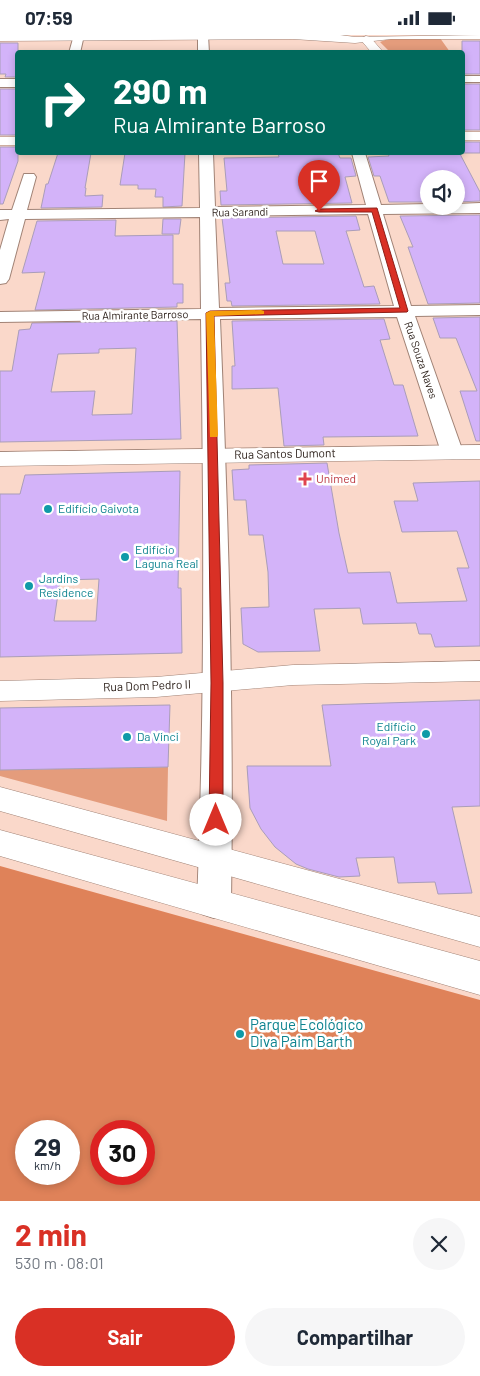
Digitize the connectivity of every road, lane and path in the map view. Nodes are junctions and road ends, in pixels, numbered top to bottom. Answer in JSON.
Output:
{"nodes":[{"id":1,"x":296,"y":35,"type":"edge"},
{"id":2,"x":480,"y":35,"type":"edge"},
{"id":3,"x":78,"y":36,"type":"edge"},
{"id":4,"x":203,"y":36,"type":"edge"},
{"id":5,"x":0,"y":38,"type":"edge"},
{"id":6,"x":339,"y":38,"type":"edge"},
{"id":7,"x":370,"y":38,"type":"edge"},
{"id":8,"x":75,"y":50,"type":"edge"},
{"id":9,"x":204,"y":50,"type":"edge"},
{"id":10,"x":354,"y":50,"type":"edge"},
{"id":11,"x":377,"y":50,"type":"edge"},
{"id":12,"x":465,"y":79,"type":"edge"},
{"id":13,"x":480,"y":79,"type":"edge"},
{"id":14,"x":0,"y":83,"type":"edge"},
{"id":15,"x":15,"y":83,"type":"edge"},
{"id":16,"x":480,"y":135,"type":"edge"},
{"id":17,"x":465,"y":136,"type":"edge"},
{"id":18,"x":0,"y":141,"type":"edge"},
{"id":19,"x":15,"y":141,"type":"edge"},
{"id":20,"x":206,"y":155,"type":"edge"},
{"id":21,"x":359,"y":155,"type":"edge"},
{"id":22,"x":29,"y":177,"type":"dead end"},
{"id":23,"x":374,"y":209,"type":"junction"},
{"id":24,"x":480,"y":209,"type":"edge"},
{"id":25,"x":208,"y":212,"type":"junction"},
{"id":26,"x":0,"y":215,"type":"edge"},
{"id":27,"x":18,"y":215,"type":"junction"},
{"id":28,"x":0,"y":279,"type":"edge"},
{"id":29,"x":480,"y":310,"type":"edge"},
{"id":30,"x":404,"y":311,"type":"junction"},
{"id":31,"x":210,"y":313,"type":"junction"},
{"id":32,"x":0,"y":317,"type":"edge"},
{"id":33,"x":452,"y":452,"type":"junction"},
{"id":34,"x":480,"y":452,"type":"edge"},
{"id":35,"x":214,"y":455,"type":"junction"},
{"id":36,"x":0,"y":459,"type":"edge"},
{"id":37,"x":480,"y":671,"type":"edge"},
{"id":38,"x":0,"y":674,"type":"edge"},
{"id":39,"x":217,"y":677,"type":"junction"},
{"id":40,"x":0,"y":691,"type":"edge"},
{"id":41,"x":0,"y":799,"type":"edge"},
{"id":42,"x":0,"y":843,"type":"edge"},
{"id":43,"x":216,"y":860,"type":"junction"},
{"id":44,"x":214,"y":904,"type":"junction"},
{"id":45,"x":480,"y":932,"type":"edge"},
{"id":46,"x":480,"y":979,"type":"edge"}],
"edges":[{"from":1,"to":4,"type":"street"},
{"from":1,"to":6,"type":"street"},
{"from":2,"to":7,"type":"street"},
{"from":3,"to":4,"type":"street"},
{"from":3,"to":5,"type":"street"},
{"from":3,"to":8,"type":"street"},
{"from":4,"to":9,"type":"street"},
{"from":6,"to":7,"type":"street"},
{"from":6,"to":10,"type":"street"},
{"from":7,"to":11,"type":"street"},
{"from":12,"to":13,"type":"street"},
{"from":14,"to":15,"type":"street"},
{"from":16,"to":17,"type":"street"},
{"from":18,"to":19,"type":"street"},
{"from":20,"to":25,"type":"street"},
{"from":21,"to":23,"type":"street","name":"Rua Souza Naves"},
{"from":22,"to":27,"type":"street"},
{"from":23,"to":24,"type":"street","name":"Rua Sarandi"},
{"from":23,"to":25,"type":"street","name":"Rua Sarandi"},
{"from":23,"to":30,"type":"street","name":"Rua Souza Naves"},
{"from":25,"to":27,"type":"street","name":"Rua Sarandi"},
{"from":25,"to":31,"type":"street"},
{"from":26,"to":27,"type":"street","name":"Rua Sarandi"},
{"from":27,"to":28,"type":"street"},
{"from":29,"to":30,"type":"street","name":"Rua Almirante Barroso"},
{"from":30,"to":31,"type":"street","name":"Rua Almirante Barroso"},
{"from":30,"to":33,"type":"street","name":"Rua Souza Naves"},
{"from":31,"to":32,"type":"street","name":"Rua Almirante Barroso"},
{"from":31,"to":35,"type":"street"},
{"from":33,"to":34,"type":"street","name":"Rua Santos Dumont"},
{"from":33,"to":35,"type":"street","name":"Rua Santos Dumont"},
{"from":35,"to":36,"type":"street","name":"Rua Santos Dumont"},
{"from":35,"to":39,"type":"street"},
{"from":37,"to":39,"type":"street","name":"Rua Dom Pedro II"},
{"from":38,"to":39,"type":"street","name":"Rua Dom Pedro II"},
{"from":39,"to":40,"type":"street","name":"Rua Dom Pedro II"},
{"from":39,"to":43,"type":"street"},
{"from":41,"to":43,"type":"street"},
{"from":42,"to":44,"type":"street"},
{"from":43,"to":44,"type":"street"},
{"from":43,"to":45,"type":"street"},
{"from":44,"to":46,"type":"street"}]}
